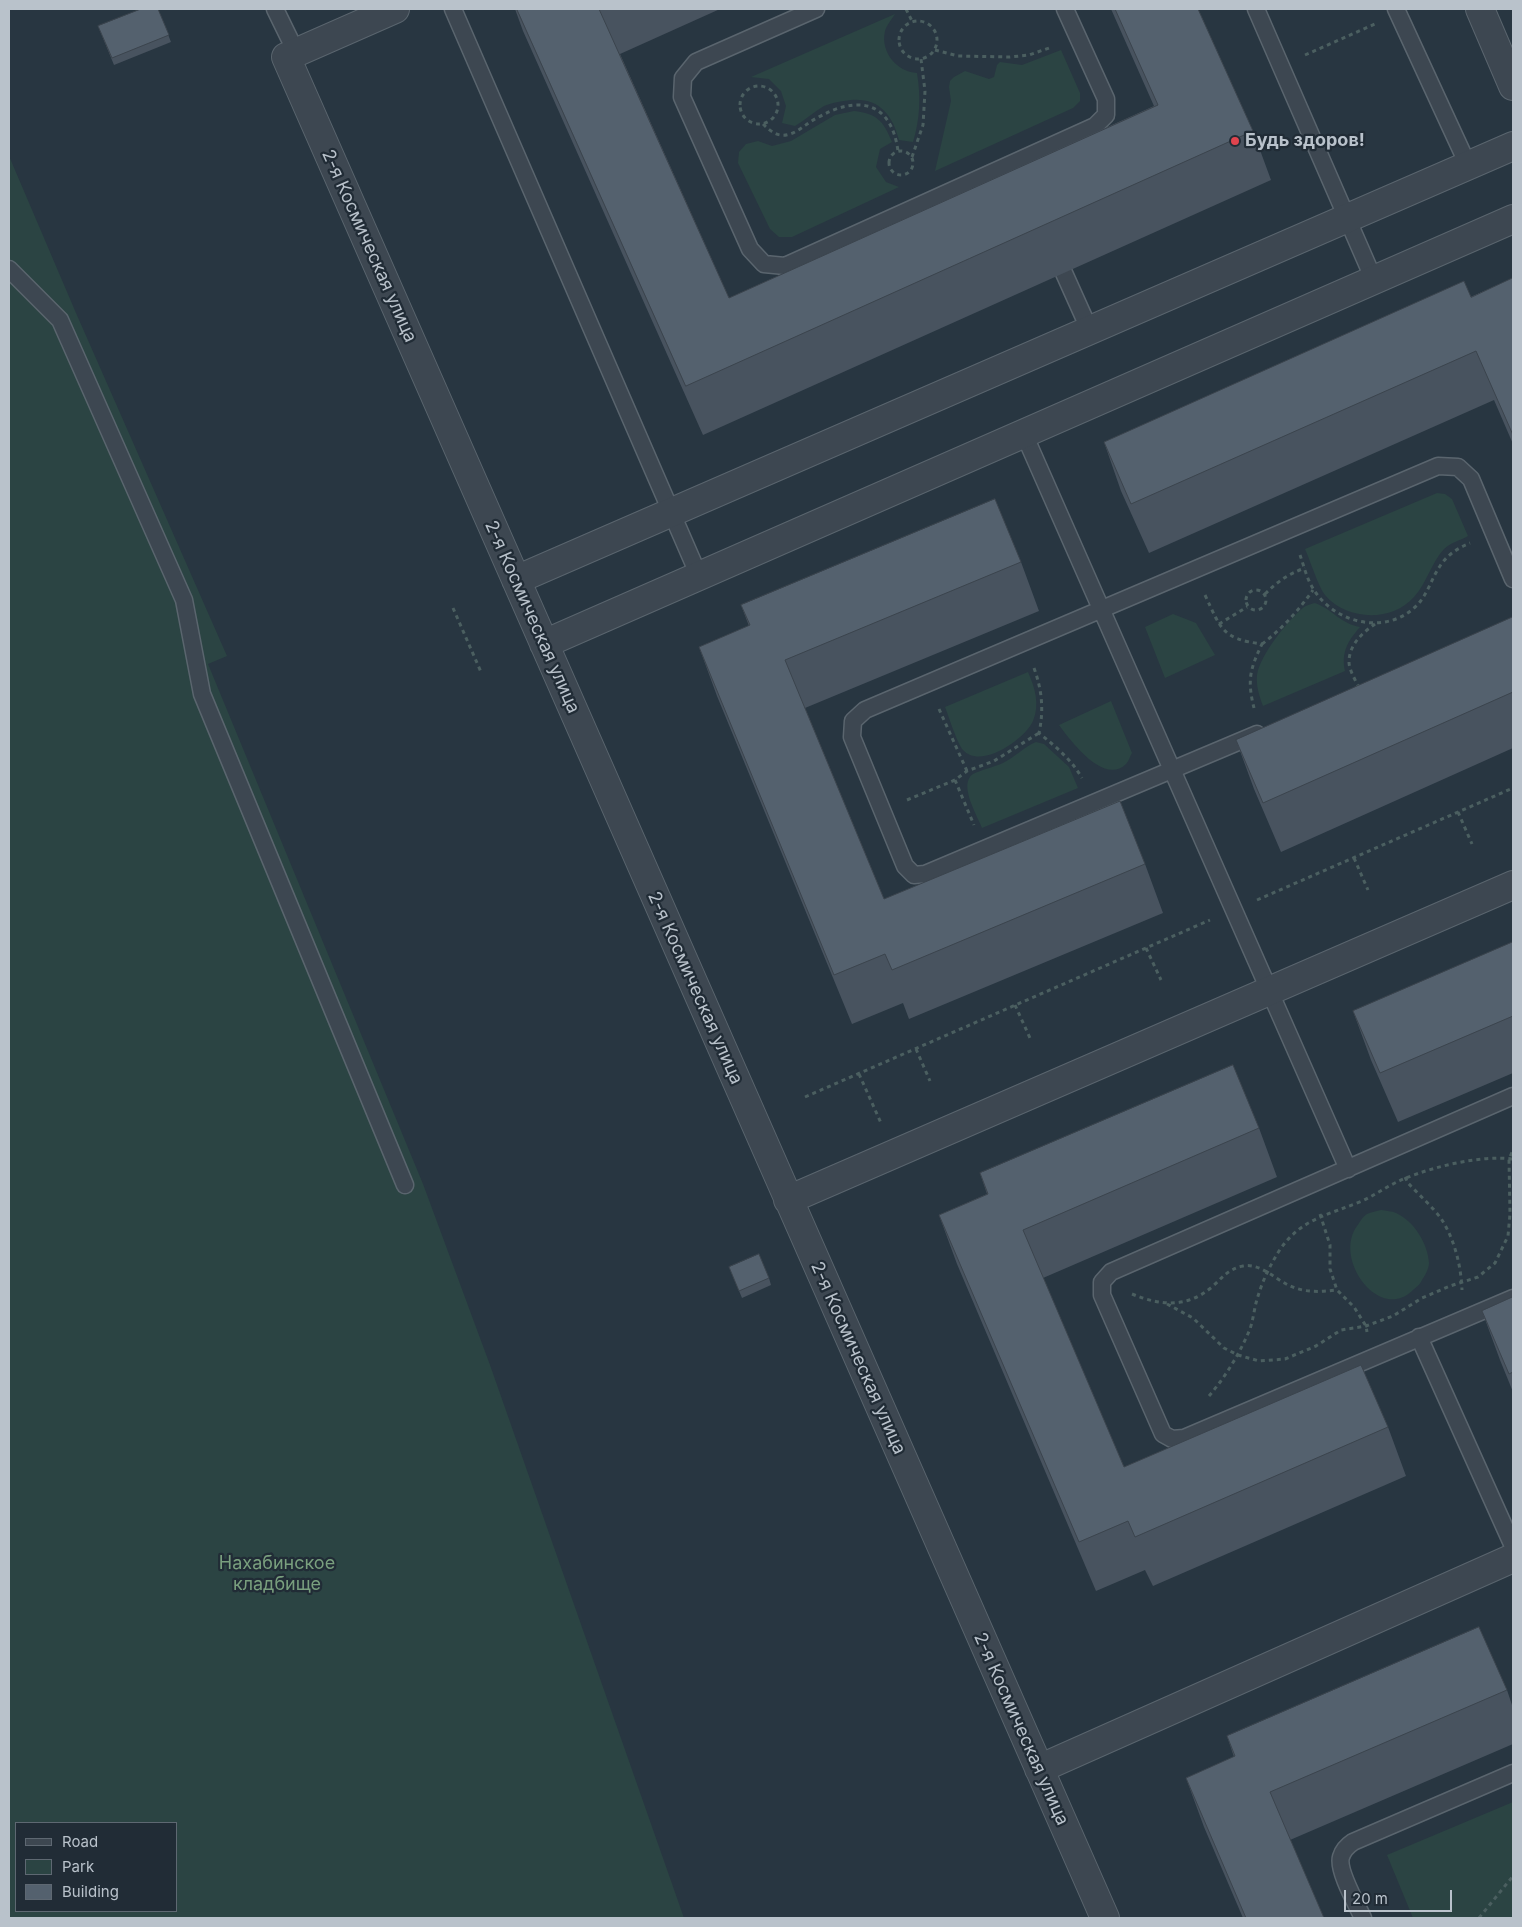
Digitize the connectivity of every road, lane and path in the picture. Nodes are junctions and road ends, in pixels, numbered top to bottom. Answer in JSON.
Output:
{"nodes":[{"id":1,"x":275,"y":9,"type":"edge"},
{"id":2,"x":395,"y":9,"type":"edge"},
{"id":3,"x":453,"y":9,"type":"edge"},
{"id":4,"x":816,"y":9,"type":"edge"},
{"id":5,"x":906,"y":9,"type":"edge"},
{"id":6,"x":1065,"y":9,"type":"edge"},
{"id":7,"x":1256,"y":9,"type":"edge"},
{"id":8,"x":1480,"y":9,"type":"edge"},
{"id":9,"x":1397,"y":11,"type":"edge"},
{"id":10,"x":912,"y":22,"type":"junction"},
{"id":11,"x":1078,"y":37,"type":"junction"},
{"id":12,"x":935,"y":50,"type":"junction"},
{"id":13,"x":291,"y":54,"type":"junction"},
{"id":14,"x":922,"y":59,"type":"junction"},
{"id":15,"x":1281,"y":66,"type":"junction"},
{"id":16,"x":1513,"y":86,"type":"edge"},
{"id":17,"x":763,"y":124,"type":"junction"},
{"id":18,"x":1513,"y":146,"type":"edge"},
{"id":19,"x":898,"y":151,"type":"junction"},
{"id":20,"x":912,"y":157,"type":"junction"},
{"id":21,"x":1014,"y":162,"type":"junction"},
{"id":22,"x":1468,"y":166,"type":"junction"},
{"id":23,"x":1022,"y":180,"type":"edge"},
{"id":24,"x":1348,"y":218,"type":"junction"},
{"id":25,"x":1513,"y":219,"type":"edge"},
{"id":26,"x":9,"y":269,"type":"edge"},
{"id":27,"x":1064,"y":272,"type":"edge"},
{"id":28,"x":1374,"y":280,"type":"junction"},
{"id":29,"x":1090,"y":331,"type":"junction"},
{"id":30,"x":1024,"y":434,"type":"junction"},
{"id":31,"x":671,"y":513,"type":"junction"},
{"id":32,"x":1289,"y":529,"type":"junction"},
{"id":33,"x":1493,"y":531,"type":"junction"},
{"id":34,"x":1305,"y":568,"type":"junction"},
{"id":35,"x":1192,"y":570,"type":"junction"},
{"id":36,"x":699,"y":576,"type":"junction"},
{"id":37,"x":1513,"y":579,"type":"edge"},
{"id":38,"x":516,"y":580,"type":"junction"},
{"id":39,"x":1313,"y":590,"type":"junction"},
{"id":40,"x":1265,"y":594,"type":"junction"},
{"id":41,"x":1247,"y":607,"type":"junction"},
{"id":42,"x":453,"y":608,"type":"dead end"},
{"id":43,"x":1102,"y":609,"type":"junction"},
{"id":44,"x":1219,"y":624,"type":"junction"},
{"id":45,"x":1376,"y":624,"type":"junction"},
{"id":46,"x":1024,"y":642,"type":"junction"},
{"id":47,"x":544,"y":644,"type":"junction"},
{"id":48,"x":1262,"y":644,"type":"junction"},
{"id":49,"x":481,"y":672,"type":"dead end"},
{"id":50,"x":928,"y":683,"type":"junction"},
{"id":51,"x":1359,"y":690,"type":"edge"},
{"id":52,"x":1269,"y":729,"type":"joint"},
{"id":53,"x":1039,"y":733,"type":"junction"},
{"id":54,"x":1172,"y":769,"type":"junction"},
{"id":55,"x":967,"y":770,"type":"junction"},
{"id":56,"x":954,"y":780,"type":"junction"},
{"id":57,"x":1513,"y":788,"type":"edge"},
{"id":58,"x":1095,"y":802,"type":"junction"},
{"id":59,"x":882,"y":811,"type":"junction"},
{"id":60,"x":1458,"y":812,"type":"junction"},
{"id":61,"x":1472,"y":844,"type":"dead end"},
{"id":62,"x":985,"y":849,"type":"junction"},
{"id":63,"x":1354,"y":858,"type":"junction"},
{"id":64,"x":1513,"y":886,"type":"edge"},
{"id":65,"x":1368,"y":890,"type":"dead end"},
{"id":66,"x":1234,"y":910,"type":"junction"},
{"id":67,"x":1146,"y":948,"type":"junction"},
{"id":68,"x":1161,"y":980,"type":"dead end"},
{"id":69,"x":1270,"y":991,"type":"junction"},
{"id":70,"x":1015,"y":1005,"type":"junction"},
{"id":71,"x":1030,"y":1038,"type":"dead end"},
{"id":72,"x":916,"y":1049,"type":"junction"},
{"id":73,"x":860,"y":1074,"type":"junction"},
{"id":74,"x":930,"y":1081,"type":"dead end"},
{"id":75,"x":1513,"y":1096,"type":"edge"},
{"id":76,"x":806,"y":1097,"type":"dead end"},
{"id":77,"x":1391,"y":1150,"type":"junction"},
{"id":78,"x":1513,"y":1150,"type":"edge"},
{"id":79,"x":895,"y":1154,"type":"junction"},
{"id":80,"x":1511,"y":1159,"type":"edge"},
{"id":81,"x":1348,"y":1169,"type":"junction"},
{"id":82,"x":1405,"y":1178,"type":"junction"},
{"id":83,"x":405,"y":1185,"type":"dead end"},
{"id":84,"x":1307,"y":1187,"type":"junction"},
{"id":85,"x":788,"y":1200,"type":"junction"},
{"id":86,"x":1320,"y":1216,"type":"junction"},
{"id":87,"x":1513,"y":1230,"type":"edge"},
{"id":88,"x":1508,"y":1236,"type":"junction"},
{"id":89,"x":1268,"y":1271,"type":"junction"},
{"id":90,"x":1102,"y":1282,"type":"junction"},
{"id":91,"x":1462,"y":1282,"type":"junction"},
{"id":92,"x":1337,"y":1290,"type":"junction"},
{"id":93,"x":1513,"y":1298,"type":"edge"},
{"id":94,"x":1166,"y":1304,"type":"junction"},
{"id":95,"x":1464,"y":1319,"type":"junction"},
{"id":96,"x":1366,"y":1326,"type":"junction"},
{"id":97,"x":1420,"y":1337,"type":"junction"},
{"id":98,"x":1238,"y":1355,"type":"junction"},
{"id":99,"x":1372,"y":1357,"type":"junction"},
{"id":100,"x":1206,"y":1400,"type":"dead end"},
{"id":101,"x":1513,"y":1546,"type":"edge"},
{"id":102,"x":1513,"y":1558,"type":"edge"},
{"id":103,"x":1039,"y":1768,"type":"junction"},
{"id":104,"x":1513,"y":1773,"type":"edge"},
{"id":105,"x":1513,"y":1876,"type":"edge"},
{"id":106,"x":1105,"y":1918,"type":"edge"},
{"id":107,"x":1363,"y":1918,"type":"edge"},
{"id":108,"x":1479,"y":1918,"type":"edge"}],
"edges":[{"from":1,"to":13,"type":"lane"},
{"from":2,"to":13,"type":"street"},
{"from":3,"to":31,"type":"lane"},
{"from":4,"to":21,"type":"lane"},
{"from":5,"to":10,"type":"path"},
{"from":6,"to":11,"type":"lane"},
{"from":7,"to":15,"type":"lane"},
{"from":8,"to":16,"type":"street"},
{"from":9,"to":15,"type":"path"},
{"from":9,"to":22,"type":"lane"},
{"from":10,"to":12,"type":"path"},
{"from":10,"to":14,"type":"path"},
{"from":11,"to":12,"type":"path"},
{"from":11,"to":21,"type":"lane"},
{"from":12,"to":14,"type":"path"},
{"from":13,"to":38,"type":"street","name":"2-я Космическая улица"},
{"from":14,"to":20,"type":"path"},
{"from":15,"to":24,"type":"lane"},
{"from":17,"to":17,"type":"path"},
{"from":17,"to":19,"type":"path"},
{"from":18,"to":22,"type":"street"},
{"from":19,"to":20,"type":"path"},
{"from":19,"to":20,"type":"path"},
{"from":21,"to":23,"type":"lane"},
{"from":22,"to":24,"type":"street"},
{"from":24,"to":28,"type":"lane"},
{"from":24,"to":29,"type":"street"},
{"from":25,"to":28,"type":"street"},
{"from":26,"to":83,"type":"lane"},
{"from":27,"to":29,"type":"lane"},
{"from":28,"to":30,"type":"street"},
{"from":29,"to":31,"type":"street"},
{"from":30,"to":36,"type":"street"},
{"from":30,"to":43,"type":"lane"},
{"from":31,"to":36,"type":"lane"},
{"from":31,"to":38,"type":"street"},
{"from":32,"to":33,"type":"lane"},
{"from":32,"to":34,"type":"path"},
{"from":32,"to":35,"type":"lane"},
{"from":33,"to":37,"type":"lane"},
{"from":33,"to":45,"type":"path"},
{"from":34,"to":39,"type":"path"},
{"from":34,"to":40,"type":"path"},
{"from":35,"to":43,"type":"lane"},
{"from":35,"to":44,"type":"path"},
{"from":36,"to":47,"type":"street"},
{"from":38,"to":47,"type":"street","name":"2-я Космическая улица"},
{"from":39,"to":45,"type":"path"},
{"from":39,"to":48,"type":"path"},
{"from":40,"to":41,"type":"path"},
{"from":40,"to":41,"type":"path"},
{"from":41,"to":44,"type":"path"},
{"from":42,"to":49,"type":"path"},
{"from":43,"to":46,"type":"lane"},
{"from":43,"to":54,"type":"lane"},
{"from":44,"to":48,"type":"path"},
{"from":45,"to":51,"type":"path"},
{"from":46,"to":50,"type":"lane"},
{"from":46,"to":53,"type":"path"},
{"from":47,"to":85,"type":"street","name":"2-я Космическая улица"},
{"from":48,"to":52,"type":"path"},
{"from":50,"to":55,"type":"path"},
{"from":50,"to":59,"type":"lane"},
{"from":52,"to":54,"type":"lane"},
{"from":53,"to":55,"type":"path"},
{"from":53,"to":58,"type":"path"},
{"from":54,"to":58,"type":"lane"},
{"from":54,"to":66,"type":"lane"},
{"from":55,"to":56,"type":"path"},
{"from":56,"to":59,"type":"path"},
{"from":56,"to":62,"type":"path"},
{"from":57,"to":60,"type":"path"},
{"from":58,"to":62,"type":"lane"},
{"from":59,"to":62,"type":"lane"},
{"from":60,"to":61,"type":"path"},
{"from":60,"to":63,"type":"path"},
{"from":63,"to":65,"type":"path"},
{"from":63,"to":66,"type":"path"},
{"from":64,"to":69,"type":"street"},
{"from":66,"to":67,"type":"path"},
{"from":66,"to":69,"type":"lane"},
{"from":67,"to":68,"type":"path"},
{"from":67,"to":70,"type":"path"},
{"from":69,"to":79,"type":"street"},
{"from":69,"to":81,"type":"lane"},
{"from":70,"to":71,"type":"path"},
{"from":70,"to":72,"type":"path"},
{"from":72,"to":73,"type":"path"},
{"from":72,"to":74,"type":"path"},
{"from":73,"to":76,"type":"path"},
{"from":73,"to":79,"type":"path"},
{"from":75,"to":77,"type":"lane"},
{"from":77,"to":81,"type":"lane"},
{"from":77,"to":82,"type":"path"},
{"from":78,"to":80,"type":"path"},
{"from":79,"to":85,"type":"street"},
{"from":80,"to":82,"type":"path"},
{"from":80,"to":88,"type":"path"},
{"from":81,"to":84,"type":"lane"},
{"from":82,"to":86,"type":"path"},
{"from":82,"to":91,"type":"path"},
{"from":84,"to":86,"type":"path"},
{"from":84,"to":90,"type":"lane"},
{"from":85,"to":103,"type":"street","name":"2-я Космическая улица"},
{"from":86,"to":89,"type":"path"},
{"from":86,"to":92,"type":"path"},
{"from":87,"to":88,"type":"path"},
{"from":88,"to":91,"type":"path"},
{"from":89,"to":92,"type":"path"},
{"from":89,"to":94,"type":"path"},
{"from":89,"to":98,"type":"path"},
{"from":90,"to":94,"type":"path"},
{"from":90,"to":99,"type":"lane"},
{"from":91,"to":95,"type":"path"},
{"from":91,"to":96,"type":"path"},
{"from":92,"to":96,"type":"path"},
{"from":93,"to":95,"type":"lane"},
{"from":94,"to":98,"type":"path"},
{"from":95,"to":97,"type":"lane"},
{"from":96,"to":98,"type":"path"},
{"from":96,"to":99,"type":"path"},
{"from":97,"to":99,"type":"lane"},
{"from":97,"to":101,"type":"lane"},
{"from":98,"to":100,"type":"path"},
{"from":102,"to":103,"type":"street"},
{"from":103,"to":106,"type":"street","name":"2-я Космическая улица"},
{"from":104,"to":107,"type":"lane"},
{"from":105,"to":108,"type":"path"}]}
